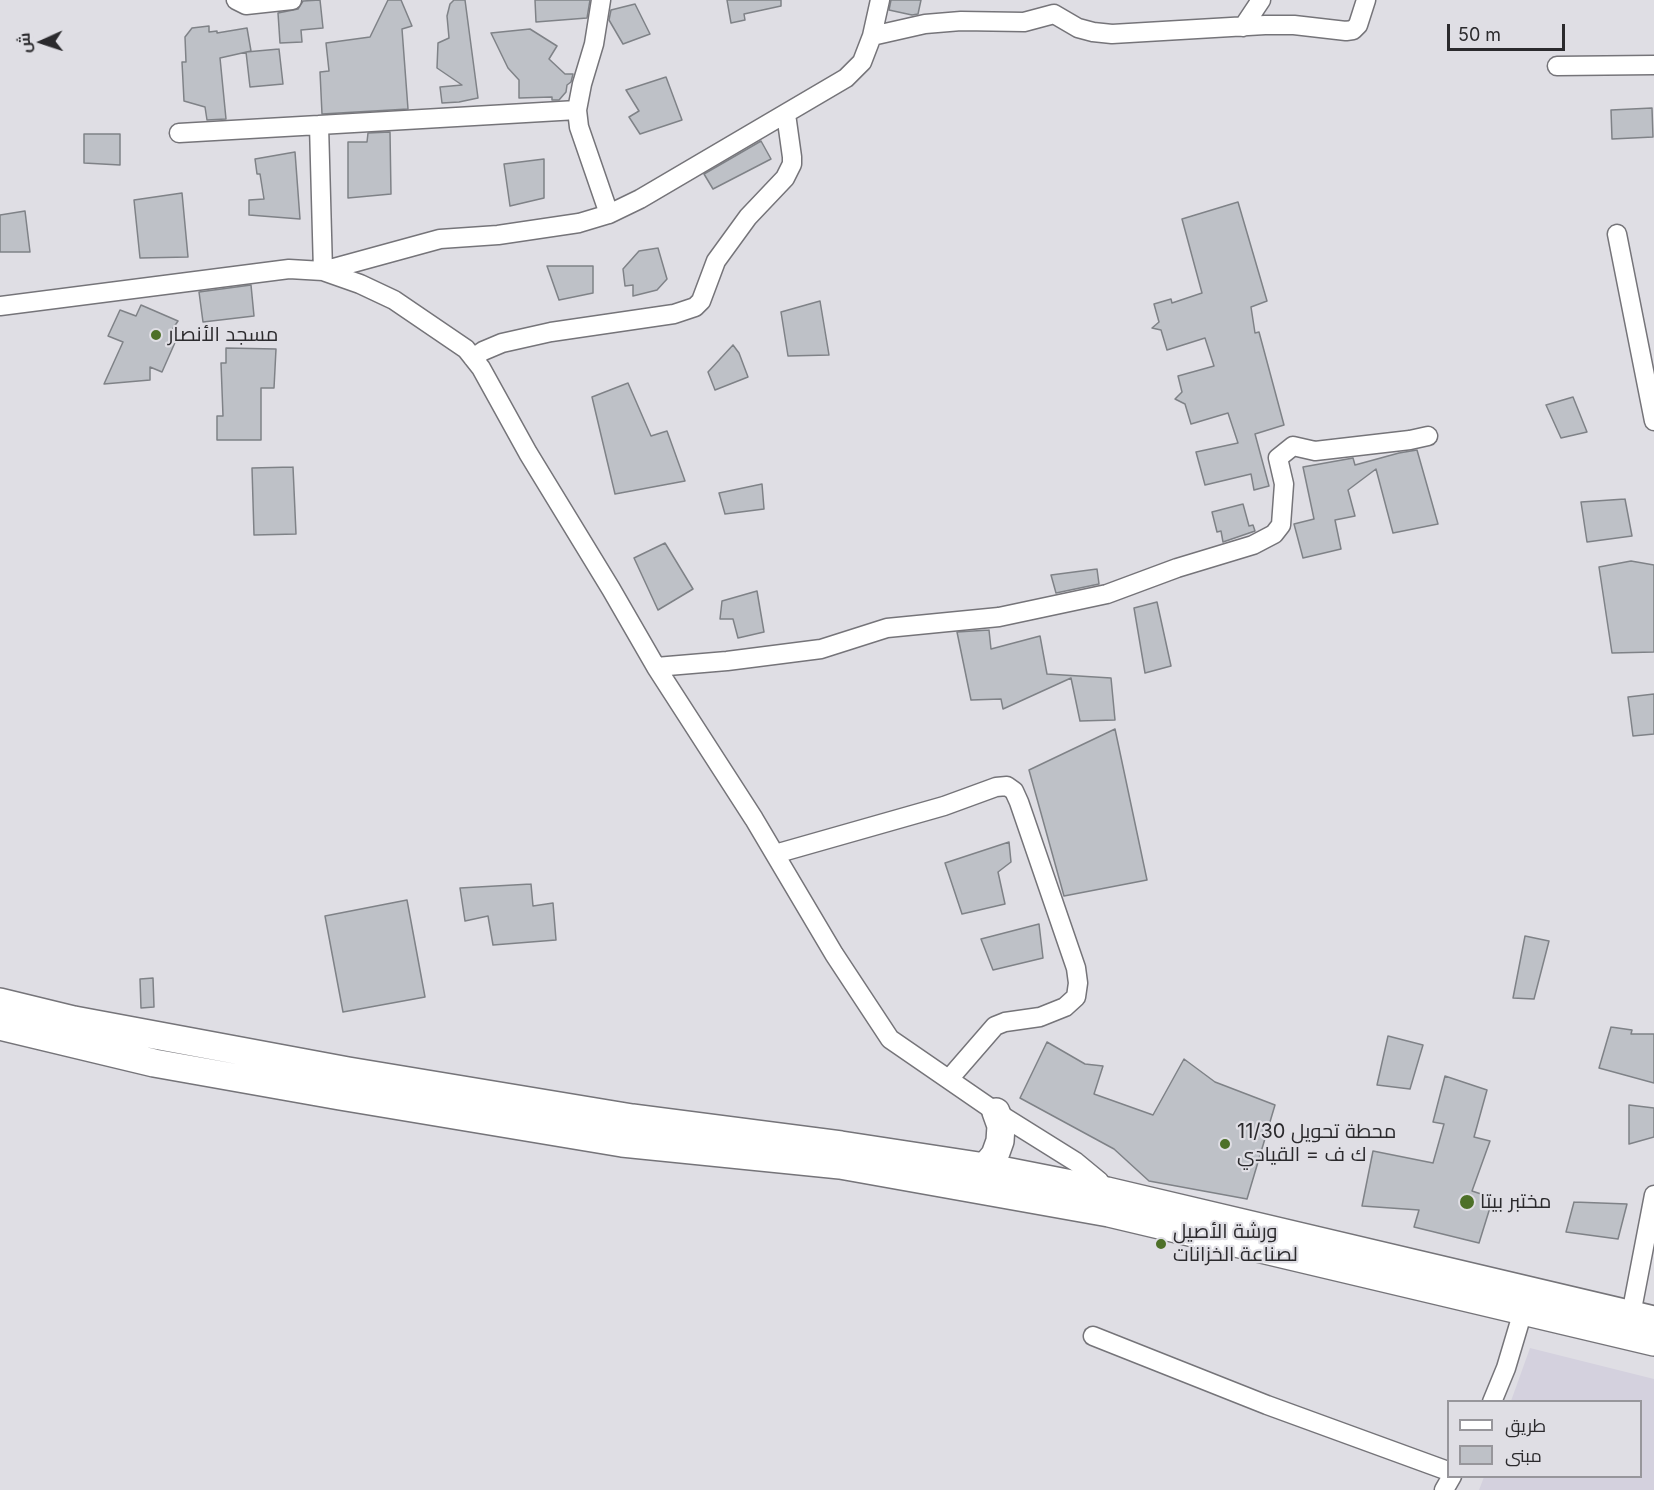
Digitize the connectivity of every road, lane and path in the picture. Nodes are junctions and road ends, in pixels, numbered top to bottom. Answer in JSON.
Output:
{"nodes":[{"id":1,"x":236,"y":0,"type":"edge"},
{"id":2,"x":292,"y":0,"type":"edge"},
{"id":3,"x":601,"y":0,"type":"edge"},
{"id":4,"x":880,"y":0,"type":"edge"},
{"id":5,"x":1261,"y":0,"type":"edge"},
{"id":6,"x":1366,"y":0,"type":"edge"},
{"id":7,"x":1243,"y":27,"type":"junction"},
{"id":8,"x":872,"y":36,"type":"junction"},
{"id":9,"x":1654,"y":65,"type":"edge"},
{"id":10,"x":1557,"y":66,"type":"dead end"},
{"id":11,"x":577,"y":110,"type":"junction"},
{"id":12,"x":786,"y":114,"type":"junction"},
{"id":13,"x":319,"y":125,"type":"junction"},
{"id":14,"x":179,"y":134,"type":"dead end"},
{"id":15,"x":609,"y":214,"type":"junction"},
{"id":16,"x":1617,"y":234,"type":"dead end"},
{"id":17,"x":323,"y":271,"type":"junction"},
{"id":18,"x":0,"y":306,"type":"edge"},
{"id":19,"x":473,"y":358,"type":"junction"},
{"id":20,"x":1654,"y":421,"type":"edge"},
{"id":21,"x":1428,"y":436,"type":"dead end"},
{"id":22,"x":656,"y":667,"type":"junction"},
{"id":23,"x":775,"y":854,"type":"junction"},
{"id":24,"x":0,"y":1002,"type":"edge"},
{"id":25,"x":0,"y":1026,"type":"edge"},
{"id":26,"x":949,"y":1079,"type":"junction"},
{"id":27,"x":996,"y":1112,"type":"junction"},
{"id":28,"x":985,"y":1167,"type":"junction"},
{"id":29,"x":1654,"y":1195,"type":"edge"},
{"id":30,"x":1108,"y":1202,"type":"junction"},
{"id":31,"x":1523,"y":1311,"type":"junction"},
{"id":32,"x":1637,"y":1323,"type":"edge"},
{"id":33,"x":1093,"y":1336,"type":"dead end"},
{"id":34,"x":1654,"y":1342,"type":"edge"},
{"id":35,"x":1492,"y":1400,"type":"edge"},
{"id":36,"x":1447,"y":1470,"type":"edge"}],
"edges":[{"from":1,"to":2,"type":"street"},
{"from":3,"to":11,"type":"street"},
{"from":4,"to":8,"type":"street"},
{"from":5,"to":7,"type":"street"},
{"from":6,"to":7,"type":"street"},
{"from":7,"to":8,"type":"street"},
{"from":8,"to":12,"type":"street"},
{"from":9,"to":10,"type":"street"},
{"from":11,"to":13,"type":"street"},
{"from":11,"to":15,"type":"street"},
{"from":12,"to":15,"type":"street"},
{"from":12,"to":19,"type":"street"},
{"from":13,"to":14,"type":"street"},
{"from":13,"to":17,"type":"street"},
{"from":15,"to":17,"type":"street"},
{"from":16,"to":20,"type":"street"},
{"from":17,"to":18,"type":"street"},
{"from":17,"to":19,"type":"street"},
{"from":19,"to":22,"type":"street"},
{"from":21,"to":22,"type":"street"},
{"from":22,"to":23,"type":"street"},
{"from":23,"to":26,"type":"street"},
{"from":23,"to":26,"type":"street"},
{"from":24,"to":28,"type":"highway"},
{"from":25,"to":30,"type":"highway"},
{"from":26,"to":27,"type":"street"},
{"from":27,"to":28,"type":"highway"},
{"from":27,"to":30,"type":"street"},
{"from":28,"to":30,"type":"highway"},
{"from":29,"to":32,"type":"street"},
{"from":30,"to":31,"type":"highway"},
{"from":30,"to":32,"type":"highway"},
{"from":31,"to":32,"type":"highway"},
{"from":31,"to":35,"type":"street"},
{"from":32,"to":34,"type":"highway"},
{"from":33,"to":36,"type":"street"}]}
